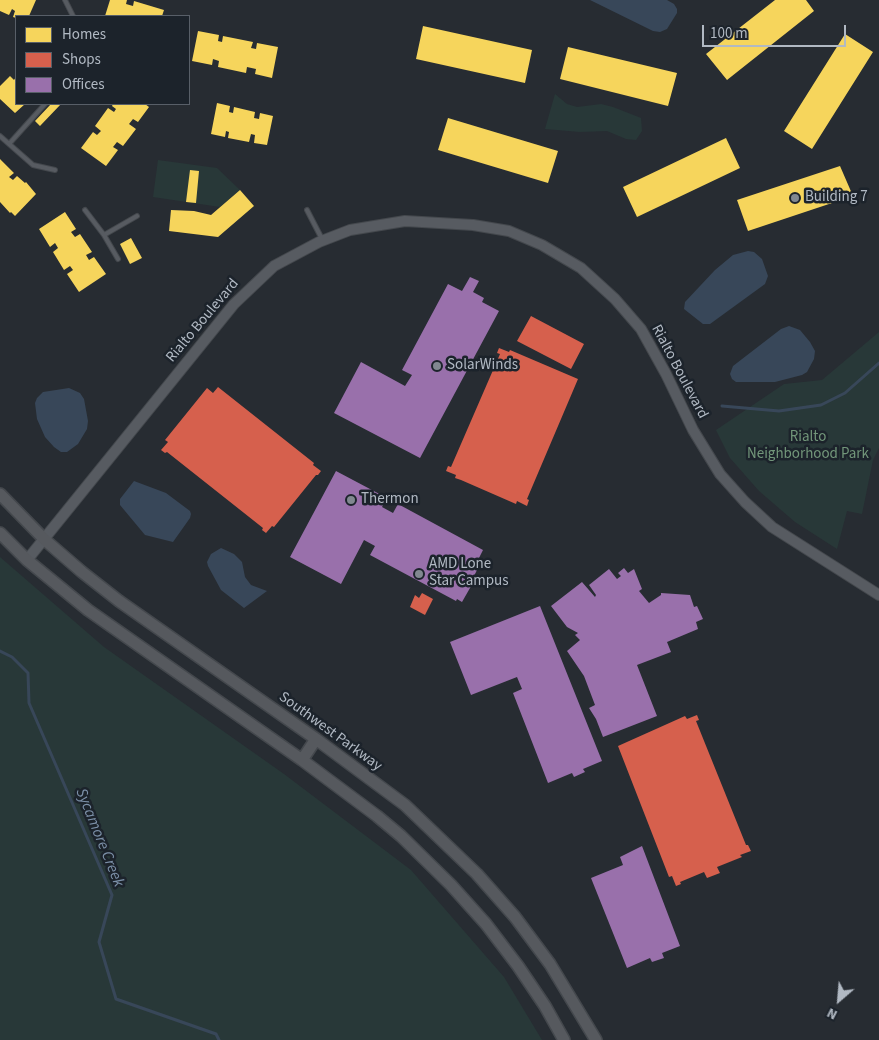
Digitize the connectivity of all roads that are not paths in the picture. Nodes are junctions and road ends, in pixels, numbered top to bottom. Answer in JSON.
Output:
{"nodes":[{"id":1,"x":65,"y":0,"type":"edge"},
{"id":2,"x":72,"y":15,"type":"edge"},
{"id":3,"x":44,"y":105,"type":"edge"},
{"id":4,"x":0,"y":136,"type":"edge"},
{"id":5,"x":9,"y":144,"type":"junction"},
{"id":6,"x":55,"y":170,"type":"dead end"},
{"id":7,"x":85,"y":210,"type":"dead end"},
{"id":8,"x":307,"y":210,"type":"dead end"},
{"id":9,"x":137,"y":216,"type":"dead end"},
{"id":10,"x":104,"y":235,"type":"junction"},
{"id":11,"x":322,"y":240,"type":"junction"},
{"id":12,"x":118,"y":259,"type":"dead end"},
{"id":13,"x":0,"y":494,"type":"edge"},
{"id":14,"x":0,"y":533,"type":"edge"},
{"id":15,"x":45,"y":540,"type":"junction"},
{"id":16,"x":27,"y":560,"type":"junction"},
{"id":17,"x":879,"y":595,"type":"edge"},
{"id":18,"x":316,"y":739,"type":"junction"},
{"id":19,"x":302,"y":760,"type":"junction"},
{"id":20,"x":564,"y":1040,"type":"edge"},
{"id":21,"x":596,"y":1040,"type":"edge"}],
"edges":[{"from":1,"to":2,"type":"lane"},
{"from":3,"to":5,"type":"lane"},
{"from":4,"to":5,"type":"lane"},
{"from":5,"to":6,"type":"lane"},
{"from":7,"to":10,"type":"lane"},
{"from":8,"to":11,"type":"lane"},
{"from":9,"to":10,"type":"lane"},
{"from":10,"to":12,"type":"lane"},
{"from":11,"to":15,"type":"street","name":"Rialto Boulevard"},
{"from":11,"to":17,"type":"street","name":"Rialto Boulevard"},
{"from":13,"to":15,"type":"main road","name":"Southwest Parkway"},
{"from":14,"to":16,"type":"main road"},
{"from":15,"to":16,"type":"street","name":"Rialto Boulevard"},
{"from":15,"to":18,"type":"main road","name":"Southwest Parkway"},
{"from":16,"to":19,"type":"main road"},
{"from":18,"to":19,"type":"main road"},
{"from":18,"to":21,"type":"main road","name":"Southwest Parkway"},
{"from":19,"to":20,"type":"main road"}]}
